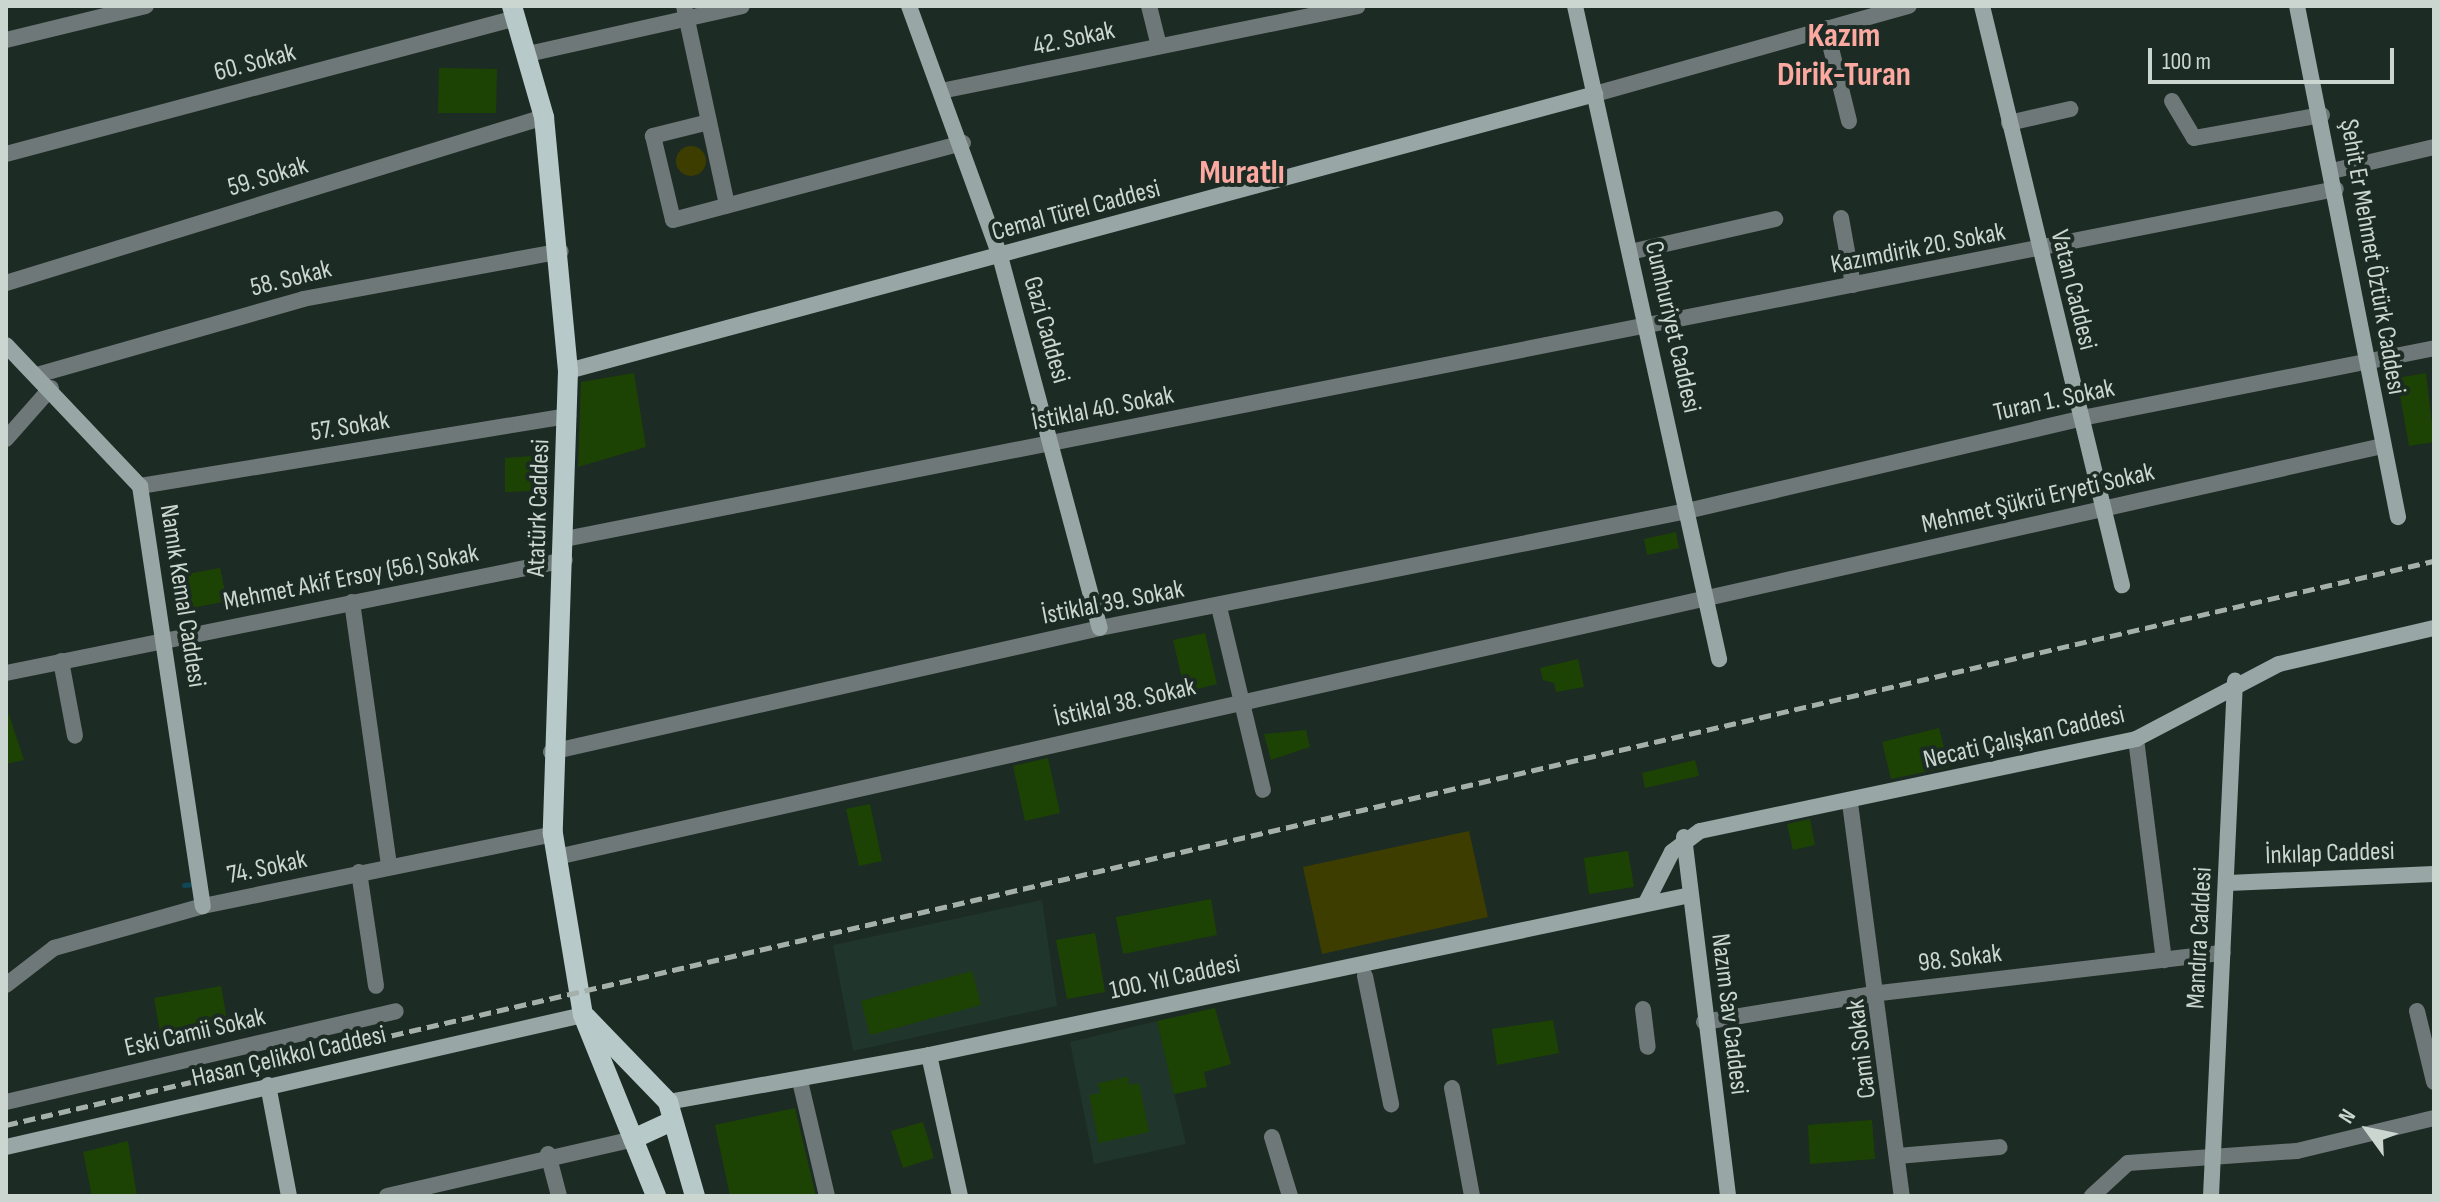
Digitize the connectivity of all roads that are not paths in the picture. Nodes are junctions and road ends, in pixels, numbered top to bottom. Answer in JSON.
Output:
{"nodes":[{"id":1,"x":146,"y":6,"type":"edge"},
{"id":2,"x":742,"y":6,"type":"edge"},
{"id":3,"x":909,"y":6,"type":"edge"},
{"id":4,"x":1149,"y":6,"type":"edge"},
{"id":5,"x":1357,"y":6,"type":"edge"},
{"id":6,"x":1575,"y":6,"type":"edge"},
{"id":7,"x":1909,"y":6,"type":"edge"},
{"id":8,"x":1982,"y":6,"type":"edge"},
{"id":9,"x":2297,"y":6,"type":"edge"},
{"id":10,"x":514,"y":12,"type":"edge"},
{"id":11,"x":686,"y":12,"type":"edge"},
{"id":12,"x":1826,"y":28,"type":"junction"},
{"id":13,"x":6,"y":40,"type":"edge"},
{"id":14,"x":1159,"y":46,"type":"junction"},
{"id":15,"x":528,"y":54,"type":"junction"},
{"id":16,"x":941,"y":91,"type":"junction"},
{"id":17,"x":1595,"y":94,"type":"junction"},
{"id":18,"x":2172,"y":101,"type":"dead end"},
{"id":19,"x":2070,"y":109,"type":"dead end"},
{"id":20,"x":2322,"y":115,"type":"junction"},
{"id":21,"x":544,"y":117,"type":"junction"},
{"id":22,"x":1849,"y":121,"type":"dead end"},
{"id":23,"x":709,"y":122,"type":"junction"},
{"id":24,"x":2009,"y":123,"type":"junction"},
{"id":25,"x":963,"y":143,"type":"junction"},
{"id":26,"x":2434,"y":147,"type":"edge"},
{"id":27,"x":6,"y":154,"type":"edge"},
{"id":28,"x":2332,"y":171,"type":"junction"},
{"id":29,"x":2336,"y":189,"type":"junction"},
{"id":30,"x":727,"y":205,"type":"junction"},
{"id":31,"x":1841,"y":218,"type":"dead end"},
{"id":32,"x":1775,"y":219,"type":"dead end"},
{"id":33,"x":2038,"y":250,"type":"junction"},
{"id":34,"x":561,"y":251,"type":"junction"},
{"id":35,"x":1630,"y":252,"type":"junction"},
{"id":36,"x":1000,"y":256,"type":"junction"},
{"id":37,"x":6,"y":283,"type":"edge"},
{"id":38,"x":1853,"y":285,"type":"junction"},
{"id":39,"x":1650,"y":329,"type":"junction"},
{"id":40,"x":6,"y":345,"type":"edge"},
{"id":41,"x":2434,"y":348,"type":"edge"},
{"id":42,"x":2368,"y":363,"type":"junction"},
{"id":43,"x":568,"y":371,"type":"junction"},
{"id":44,"x":37,"y":375,"type":"junction"},
{"id":45,"x":51,"y":388,"type":"junction"},
{"id":46,"x":568,"y":416,"type":"junction"},
{"id":47,"x":2082,"y":418,"type":"junction"},
{"id":48,"x":6,"y":439,"type":"edge"},
{"id":49,"x":1053,"y":443,"type":"junction"},
{"id":50,"x":2382,"y":446,"type":"junction"},
{"id":51,"x":140,"y":486,"type":"junction"},
{"id":52,"x":2104,"y":508,"type":"junction"},
{"id":53,"x":1687,"y":511,"type":"junction"},
{"id":54,"x":2398,"y":517,"type":"dead end"},
{"id":55,"x":565,"y":549,"type":"junction"},
{"id":56,"x":2122,"y":585,"type":"dead end"},
{"id":57,"x":1704,"y":600,"type":"junction"},
{"id":58,"x":352,"y":602,"type":"junction"},
{"id":59,"x":1219,"y":607,"type":"junction"},
{"id":60,"x":1100,"y":628,"type":"junction"},
{"id":61,"x":2434,"y":628,"type":"edge"},
{"id":62,"x":166,"y":639,"type":"junction"},
{"id":63,"x":1719,"y":659,"type":"dead end"},
{"id":64,"x":61,"y":661,"type":"junction"},
{"id":65,"x":6,"y":673,"type":"edge"},
{"id":66,"x":2235,"y":681,"type":"junction"},
{"id":67,"x":1240,"y":701,"type":"junction"},
{"id":68,"x":75,"y":736,"type":"dead end"},
{"id":69,"x":2136,"y":739,"type":"junction"},
{"id":70,"x":551,"y":752,"type":"junction"},
{"id":71,"x":1263,"y":790,"type":"dead end"},
{"id":72,"x":1850,"y":803,"type":"junction"},
{"id":73,"x":553,"y":834,"type":"junction"},
{"id":74,"x":1692,"y":834,"type":"junction"},
{"id":75,"x":557,"y":857,"type":"junction"},
{"id":76,"x":389,"y":866,"type":"junction"},
{"id":77,"x":359,"y":872,"type":"junction"},
{"id":78,"x":2434,"y":874,"type":"edge"},
{"id":79,"x":2228,"y":883,"type":"junction"},
{"id":80,"x":1690,"y":895,"type":"junction"},
{"id":81,"x":1647,"y":901,"type":"junction"},
{"id":82,"x":203,"y":906,"type":"junction"},
{"id":83,"x":2223,"y":953,"type":"junction"},
{"id":84,"x":2164,"y":960,"type":"junction"},
{"id":85,"x":1365,"y":976,"type":"dead end"},
{"id":86,"x":6,"y":985,"type":"edge"},
{"id":87,"x":376,"y":986,"type":"dead end"},
{"id":88,"x":1880,"y":993,"type":"junction"},
{"id":89,"x":1643,"y":1009,"type":"dead end"},
{"id":90,"x":396,"y":1011,"type":"dead end"},
{"id":91,"x":2417,"y":1011,"type":"dead end"},
{"id":92,"x":583,"y":1015,"type":"junction"},
{"id":93,"x":1704,"y":1022,"type":"junction"},
{"id":94,"x":1648,"y":1047,"type":"dead end"},
{"id":95,"x":929,"y":1055,"type":"junction"},
{"id":96,"x":653,"y":1080,"type":"junction"},
{"id":97,"x":800,"y":1081,"type":"junction"},
{"id":98,"x":2434,"y":1082,"type":"edge"},
{"id":99,"x":268,"y":1085,"type":"junction"},
{"id":100,"x":1452,"y":1088,"type":"dead end"},
{"id":101,"x":615,"y":1094,"type":"junction"},
{"id":102,"x":6,"y":1102,"type":"edge"},
{"id":103,"x":1391,"y":1104,"type":"dead end"},
{"id":104,"x":670,"y":1111,"type":"junction"},
{"id":105,"x":2434,"y":1118,"type":"edge"},
{"id":106,"x":1272,"y":1137,"type":"dead end"},
{"id":107,"x":633,"y":1139,"type":"junction"},
{"id":108,"x":6,"y":1147,"type":"edge"},
{"id":109,"x":2000,"y":1147,"type":"dead end"},
{"id":110,"x":548,"y":1154,"type":"junction"},
{"id":111,"x":2215,"y":1154,"type":"junction"},
{"id":112,"x":1898,"y":1156,"type":"junction"},
{"id":113,"x":289,"y":1196,"type":"edge"},
{"id":114,"x":387,"y":1196,"type":"edge"},
{"id":115,"x":559,"y":1196,"type":"edge"},
{"id":116,"x":656,"y":1196,"type":"edge"},
{"id":117,"x":695,"y":1196,"type":"edge"},
{"id":118,"x":827,"y":1196,"type":"edge"},
{"id":119,"x":960,"y":1196,"type":"edge"},
{"id":120,"x":1290,"y":1196,"type":"edge"},
{"id":121,"x":1472,"y":1196,"type":"edge"},
{"id":122,"x":1728,"y":1196,"type":"edge"},
{"id":123,"x":1902,"y":1196,"type":"edge"},
{"id":124,"x":2092,"y":1196,"type":"edge"},
{"id":125,"x":2211,"y":1196,"type":"edge"}],
"edges":[{"from":1,"to":13,"type":"street"},
{"from":2,"to":11,"type":"street"},
{"from":3,"to":16,"type":"street","name":"Gazi Caddesi"},
{"from":4,"to":14,"type":"street"},
{"from":5,"to":14,"type":"street","name":"42. Sokak"},
{"from":6,"to":17,"type":"street","name":"Cumhuriyet Caddesi"},
{"from":7,"to":12,"type":"street"},
{"from":8,"to":24,"type":"street","name":"Vatan Caddesi"},
{"from":9,"to":20,"type":"street","name":"Şehit Er Mehmet Öztürk Caddesi"},
{"from":10,"to":15,"type":"main road","name":"Atatürk Caddesi"},
{"from":10,"to":27,"type":"street","name":"60. Sokak"},
{"from":11,"to":15,"type":"street"},
{"from":11,"to":23,"type":"street"},
{"from":12,"to":17,"type":"street"},
{"from":12,"to":22,"type":"street"},
{"from":14,"to":16,"type":"street","name":"42. Sokak"},
{"from":15,"to":21,"type":"main road","name":"Atatürk Caddesi"},
{"from":16,"to":25,"type":"street","name":"Gazi Caddesi"},
{"from":17,"to":35,"type":"street","name":"Cumhuriyet Caddesi"},
{"from":17,"to":36,"type":"street","name":"Cemal Türel Caddesi"},
{"from":18,"to":20,"type":"street"},
{"from":19,"to":24,"type":"street"},
{"from":20,"to":28,"type":"street","name":"Şehit Er Mehmet Öztürk Caddesi"},
{"from":21,"to":34,"type":"main road","name":"Atatürk Caddesi"},
{"from":21,"to":37,"type":"street","name":"59. Sokak"},
{"from":23,"to":30,"type":"street"},
{"from":23,"to":30,"type":"street"},
{"from":24,"to":33,"type":"street","name":"Vatan Caddesi"},
{"from":25,"to":30,"type":"street"},
{"from":25,"to":36,"type":"street","name":"Gazi Caddesi"},
{"from":26,"to":28,"type":"street"},
{"from":28,"to":29,"type":"street","name":"Şehit Er Mehmet Öztürk Caddesi"},
{"from":29,"to":33,"type":"street","name":"Kazımdirik 20. Sokak"},
{"from":29,"to":42,"type":"street","name":"Şehit Er Mehmet Öztürk Caddesi"},
{"from":31,"to":38,"type":"street"},
{"from":32,"to":35,"type":"street"},
{"from":33,"to":38,"type":"street","name":"Kazımdirik 20. Sokak"},
{"from":33,"to":47,"type":"street","name":"Vatan Caddesi"},
{"from":34,"to":43,"type":"main road","name":"Atatürk Caddesi"},
{"from":34,"to":44,"type":"street","name":"58. Sokak"},
{"from":35,"to":39,"type":"street","name":"Cumhuriyet Caddesi"},
{"from":36,"to":43,"type":"street","name":"Cemal Türel Caddesi"},
{"from":36,"to":49,"type":"street","name":"Gazi Caddesi"},
{"from":38,"to":39,"type":"street","name":"Kazımdirik 20. Sokak"},
{"from":39,"to":49,"type":"street","name":"İstiklal 40. Sokak"},
{"from":39,"to":53,"type":"street","name":"Cumhuriyet Caddesi"},
{"from":40,"to":44,"type":"street","name":"Namık Kemal Caddesi"},
{"from":41,"to":42,"type":"street","name":"Turan 1. Sokak"},
{"from":42,"to":47,"type":"street","name":"Turan 1. Sokak"},
{"from":42,"to":50,"type":"street","name":"Şehit Er Mehmet Öztürk Caddesi"},
{"from":43,"to":46,"type":"main road","name":"Atatürk Caddesi"},
{"from":44,"to":45,"type":"street","name":"Namık Kemal Caddesi"},
{"from":45,"to":48,"type":"street"},
{"from":45,"to":51,"type":"street","name":"Namık Kemal Caddesi"},
{"from":46,"to":51,"type":"street","name":"57. Sokak"},
{"from":46,"to":55,"type":"main road","name":"Atatürk Caddesi"},
{"from":47,"to":52,"type":"street","name":"Vatan Caddesi"},
{"from":47,"to":53,"type":"street","name":"Turan 1. Sokak"},
{"from":49,"to":55,"type":"street","name":"İstiklal 40. Sokak"},
{"from":49,"to":60,"type":"street","name":"Gazi Caddesi"},
{"from":50,"to":52,"type":"street","name":"Mehmet Şükrü Eryeti Sokak"},
{"from":50,"to":54,"type":"street","name":"Şehit Er Mehmet Öztürk Caddesi"},
{"from":51,"to":62,"type":"street","name":"Namık Kemal Caddesi"},
{"from":52,"to":56,"type":"street","name":"Vatan Caddesi"},
{"from":52,"to":57,"type":"street","name":"Mehmet Şükrü Eryeti Sokak"},
{"from":53,"to":57,"type":"street","name":"Cumhuriyet Caddesi"},
{"from":53,"to":59,"type":"street","name":"İstiklal 39. Sokak"},
{"from":55,"to":58,"type":"street","name":"Mehmet Akif Ersoy (56.) Sokak"},
{"from":55,"to":70,"type":"main road","name":"Atatürk Caddesi"},
{"from":57,"to":63,"type":"street","name":"Cumhuriyet Caddesi"},
{"from":57,"to":67,"type":"street","name":"İstiklal 38. Sokak"},
{"from":58,"to":62,"type":"street","name":"Mehmet Akif Ersoy (56.) Sokak"},
{"from":58,"to":76,"type":"street"},
{"from":59,"to":60,"type":"street","name":"İstiklal 39. Sokak"},
{"from":59,"to":67,"type":"street"},
{"from":60,"to":70,"type":"street","name":"İstiklal 39. Sokak"},
{"from":61,"to":66,"type":"street","name":"Necati Çalışkan Caddesi"},
{"from":62,"to":64,"type":"street","name":"Mehmet Akif Ersoy (56.) Sokak"},
{"from":62,"to":82,"type":"street","name":"Namık Kemal Caddesi"},
{"from":64,"to":65,"type":"street","name":"Mehmet Akif Ersoy (56.) Sokak"},
{"from":64,"to":68,"type":"street"},
{"from":66,"to":69,"type":"street","name":"Necati Çalışkan Caddesi"},
{"from":66,"to":79,"type":"street","name":"Mandıra Caddesi"},
{"from":67,"to":71,"type":"street"},
{"from":67,"to":75,"type":"street","name":"İstiklal 38. Sokak"},
{"from":69,"to":72,"type":"street","name":"Necati Çalışkan Caddesi"},
{"from":69,"to":84,"type":"street"},
{"from":70,"to":73,"type":"main road","name":"Atatürk Caddesi"},
{"from":72,"to":74,"type":"street","name":"Necati Çalışkan Caddesi"},
{"from":72,"to":88,"type":"street","name":"Cami Sokak"},
{"from":73,"to":75,"type":"main road","name":"Atatürk Caddesi"},
{"from":73,"to":76,"type":"street","name":"74. Sokak"},
{"from":74,"to":80,"type":"street","name":"Nazım Sav Caddesi"},
{"from":74,"to":81,"type":"street"},
{"from":75,"to":92,"type":"main road","name":"Atatürk Caddesi"},
{"from":76,"to":77,"type":"street","name":"74. Sokak"},
{"from":77,"to":82,"type":"street","name":"74. Sokak"},
{"from":77,"to":87,"type":"street"},
{"from":78,"to":79,"type":"street","name":"İnkılap Caddesi"},
{"from":79,"to":83,"type":"street","name":"Mandıra Caddesi"},
{"from":80,"to":81,"type":"street","name":"100. Yıl Caddesi"},
{"from":80,"to":93,"type":"street","name":"Nazım Sav Caddesi"},
{"from":81,"to":95,"type":"street","name":"100. Yıl Caddesi"},
{"from":82,"to":86,"type":"street","name":"74. Sokak"},
{"from":83,"to":84,"type":"street","name":"98. Sokak"},
{"from":83,"to":111,"type":"street","name":"Mandıra Caddesi"},
{"from":84,"to":88,"type":"street","name":"98. Sokak"},
{"from":85,"to":103,"type":"street"},
{"from":88,"to":93,"type":"street","name":"98. Sokak"},
{"from":88,"to":112,"type":"street","name":"Cami Sokak"},
{"from":89,"to":94,"type":"street"},
{"from":90,"to":102,"type":"street","name":"Eski Camii Sokak"},
{"from":91,"to":98,"type":"street"},
{"from":92,"to":96,"type":"main road"},
{"from":92,"to":99,"type":"street","name":"Hasan Çelikkol Caddesi"},
{"from":92,"to":101,"type":"main road","name":"Atatürk Caddesi"},
{"from":93,"to":122,"type":"street","name":"Nazım Sav Caddesi"},
{"from":95,"to":97,"type":"street","name":"100. Yıl Caddesi"},
{"from":95,"to":119,"type":"street"},
{"from":96,"to":101,"type":"main road"},
{"from":96,"to":104,"type":"main road"},
{"from":97,"to":104,"type":"street","name":"100. Yıl Caddesi"},
{"from":97,"to":118,"type":"street"},
{"from":99,"to":108,"type":"street","name":"Hasan Çelikkol Caddesi"},
{"from":99,"to":113,"type":"street"},
{"from":100,"to":121,"type":"street"},
{"from":101,"to":107,"type":"main road","name":"Atatürk Caddesi"},
{"from":104,"to":107,"type":"main road"},
{"from":104,"to":117,"type":"main road"},
{"from":105,"to":111,"type":"street"},
{"from":106,"to":120,"type":"street"},
{"from":107,"to":110,"type":"street"},
{"from":107,"to":116,"type":"main road","name":"Atatürk Caddesi"},
{"from":109,"to":112,"type":"street"},
{"from":110,"to":114,"type":"street"},
{"from":110,"to":115,"type":"street"},
{"from":111,"to":124,"type":"street"},
{"from":111,"to":125,"type":"street","name":"Mandıra Caddesi"},
{"from":112,"to":123,"type":"street","name":"Cami Sokak"}]}
